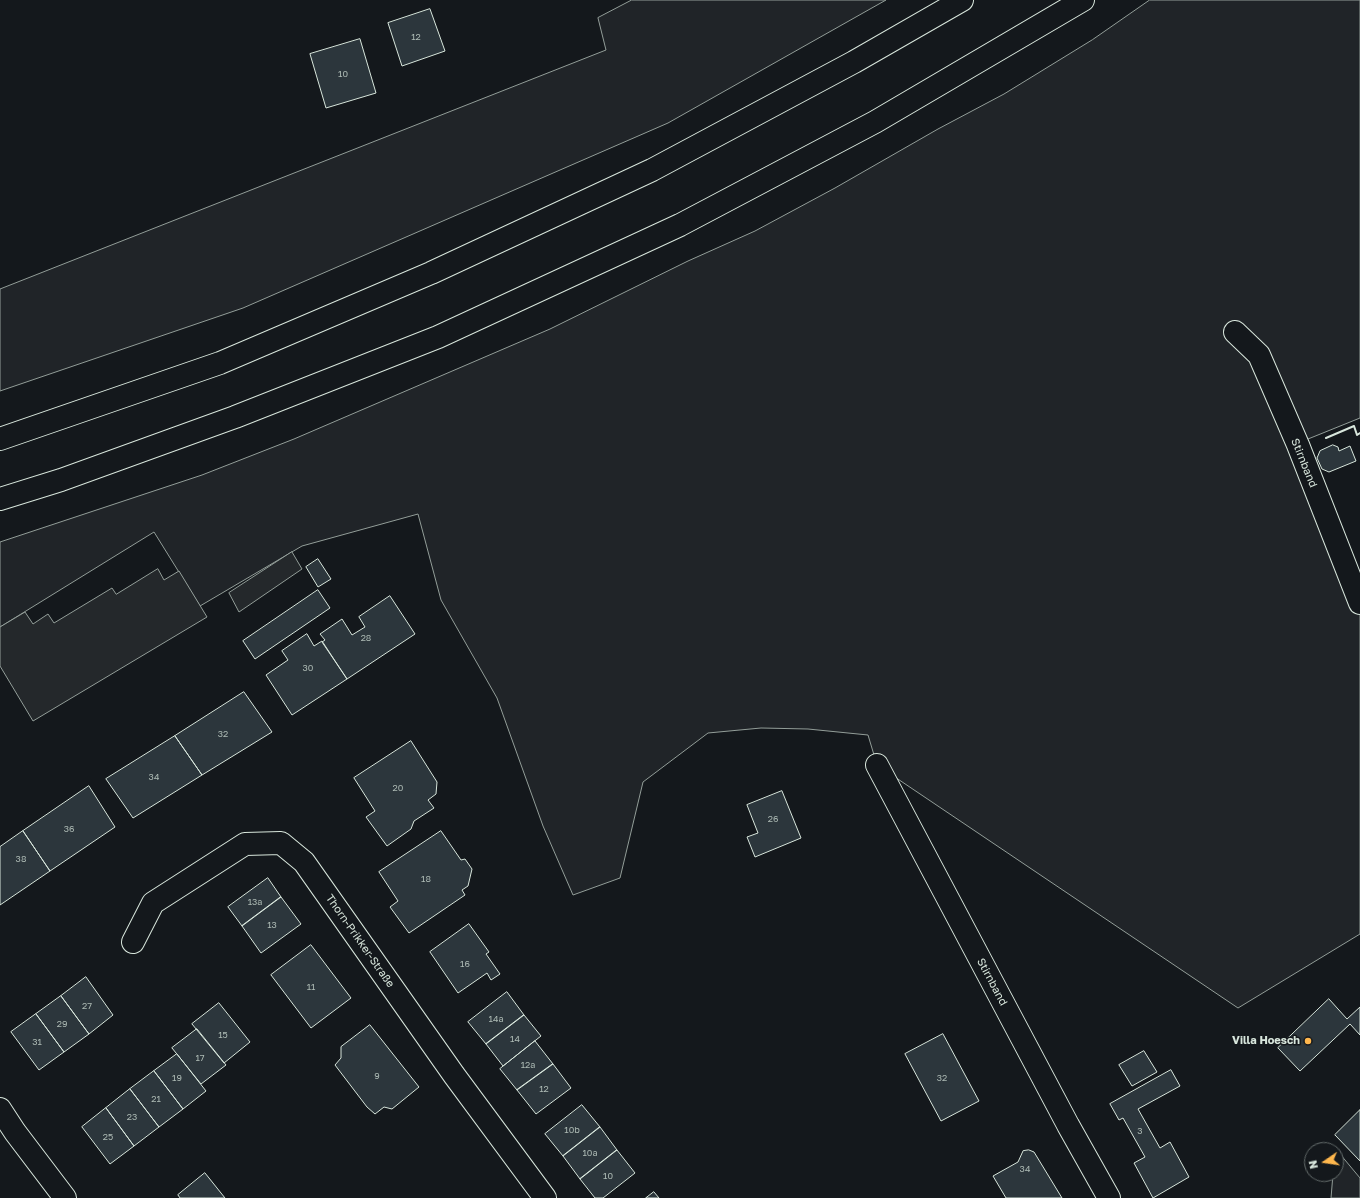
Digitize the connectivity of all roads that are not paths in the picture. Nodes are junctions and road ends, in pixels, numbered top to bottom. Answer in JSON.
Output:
{"nodes":[{"id":1,"x":962,"y":0,"type":"edge"},
{"id":2,"x":1083,"y":0,"type":"edge"},
{"id":3,"x":1235,"y":332,"type":"dead end"},
{"id":4,"x":0,"y":439,"type":"edge"},
{"id":5,"x":0,"y":499,"type":"edge"},
{"id":6,"x":1360,"y":603,"type":"edge"},
{"id":7,"x":877,"y":766,"type":"dead end"},
{"id":8,"x":133,"y":942,"type":"dead end"},
{"id":9,"x":0,"y":1109,"type":"edge"},
{"id":10,"x":65,"y":1198,"type":"edge"},
{"id":11,"x":545,"y":1198,"type":"edge"},
{"id":12,"x":1109,"y":1198,"type":"edge"}],
"edges":[{"from":1,"to":4,"type":"main road"},
{"from":2,"to":5,"type":"main road"},
{"from":3,"to":6,"type":"main road","name":"Stirnband"},
{"from":7,"to":12,"type":"main road","name":"Stirnband"},
{"from":8,"to":11,"type":"main road","name":"Thorn-Prikker-Straße"},
{"from":9,"to":10,"type":"main road"}]}
